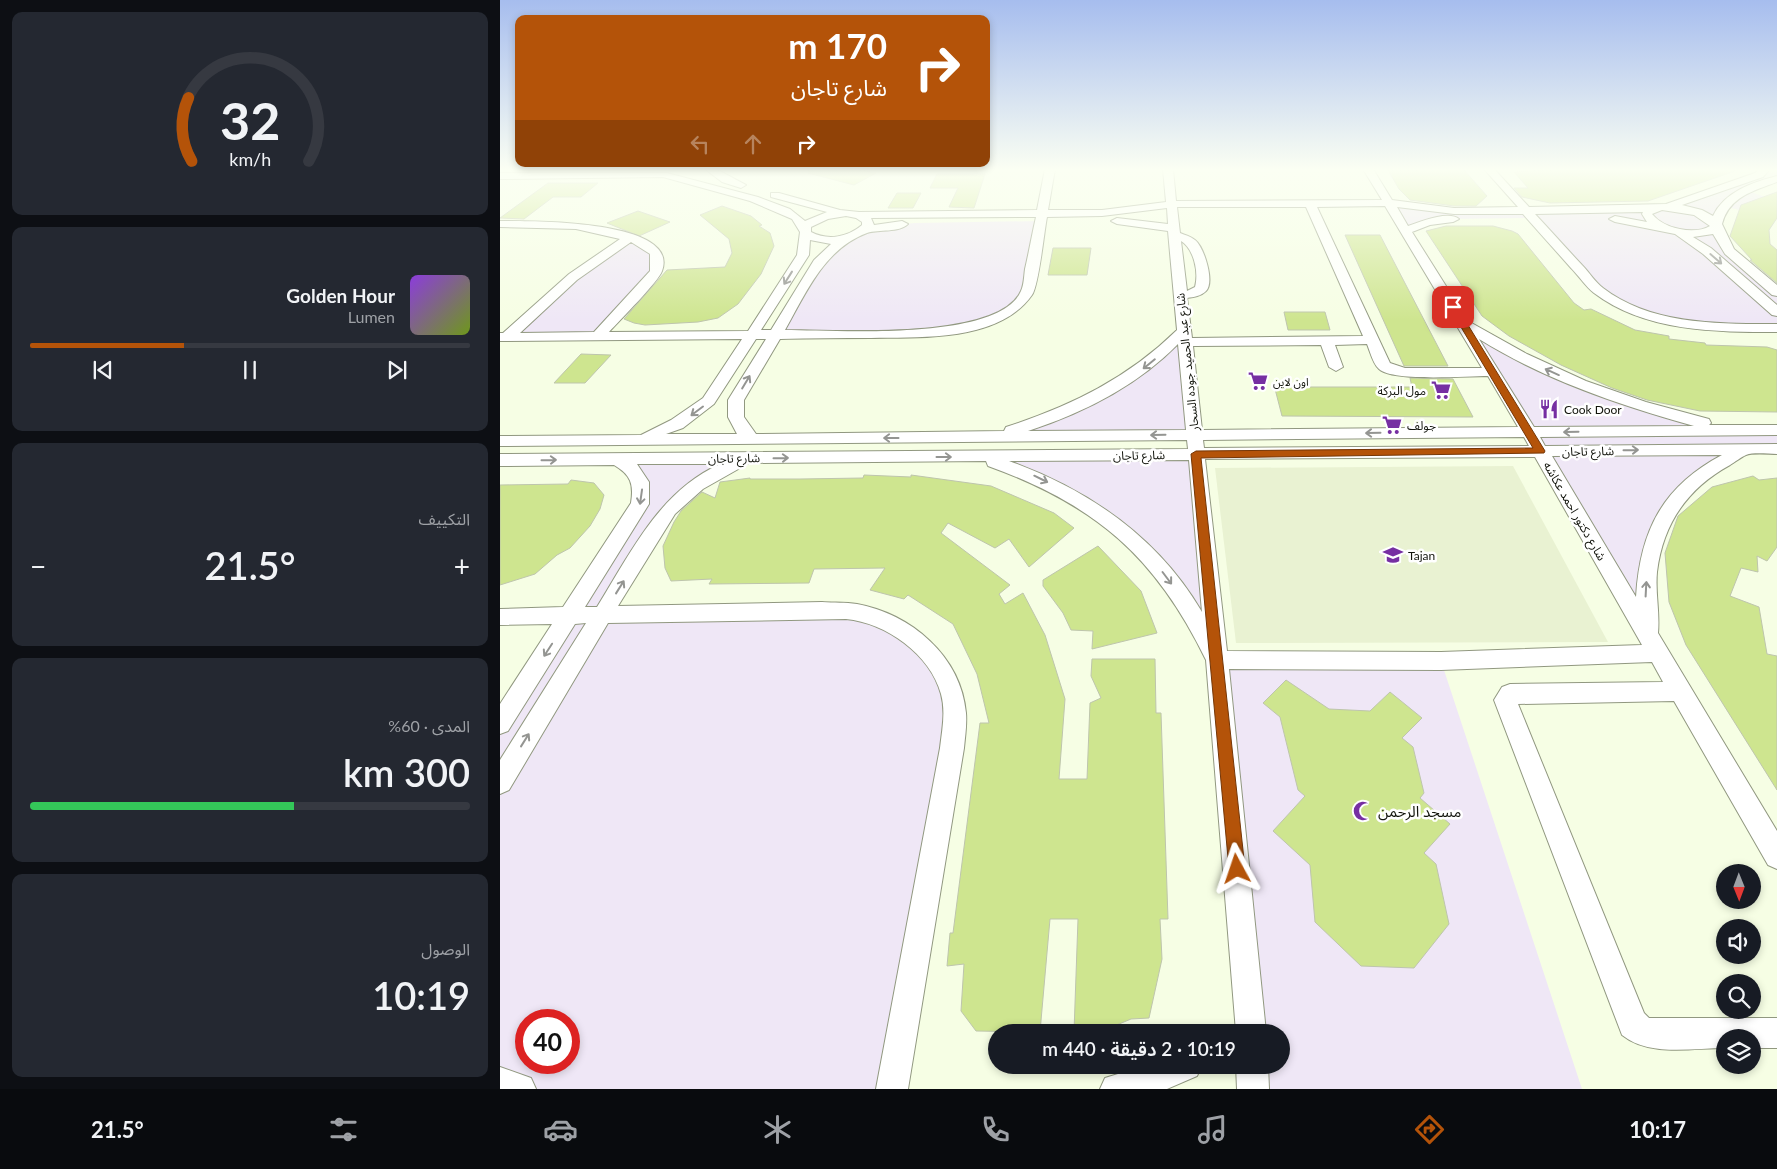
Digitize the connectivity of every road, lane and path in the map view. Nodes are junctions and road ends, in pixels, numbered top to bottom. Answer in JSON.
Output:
{"nodes":[{"id":1,"x":798,"y":220,"type":"edge"},
{"id":2,"x":815,"y":220,"type":"edge"},
{"id":3,"x":866,"y":220,"type":"edge"},
{"id":4,"x":980,"y":220,"type":"edge"},
{"id":5,"x":1040,"y":220,"type":"edge"},
{"id":6,"x":1097,"y":220,"type":"edge"},
{"id":7,"x":1173,"y":220,"type":"edge"},
{"id":8,"x":1317,"y":220,"type":"edge"},
{"id":9,"x":1399,"y":220,"type":"edge"},
{"id":10,"x":1439,"y":220,"type":"edge"},
{"id":11,"x":1534,"y":220,"type":"edge"},
{"id":12,"x":1621,"y":220,"type":"edge"},
{"id":13,"x":1653,"y":220,"type":"edge"},
{"id":14,"x":1708,"y":220,"type":"edge"},
{"id":15,"x":1718,"y":220,"type":"edge"},
{"id":16,"x":500,"y":224,"type":"edge"},
{"id":17,"x":518,"y":224,"type":"junction"},
{"id":18,"x":1716,"y":226,"type":"junction"},
{"id":19,"x":1674,"y":230,"type":"junction"},
{"id":20,"x":1174,"y":231,"type":"junction"},
{"id":21,"x":1406,"y":231,"type":"junction"},
{"id":22,"x":805,"y":232,"type":"junction"},
{"id":23,"x":857,"y":233,"type":"junction"},
{"id":24,"x":500,"y":237,"type":"edge"},
{"id":25,"x":629,"y":238,"type":"junction"},
{"id":26,"x":1777,"y":292,"type":"edge"},
{"id":27,"x":1777,"y":312,"type":"edge"},
{"id":28,"x":1462,"y":322,"type":"junction"},
{"id":29,"x":1777,"y":328,"type":"edge"},
{"id":30,"x":775,"y":334,"type":"junction"},
{"id":31,"x":752,"y":335,"type":"junction"},
{"id":32,"x":598,"y":336,"type":"junction"},
{"id":33,"x":1184,"y":336,"type":"junction"},
{"id":34,"x":504,"y":337,"type":"edge"},
{"id":35,"x":1326,"y":340,"type":"junction"},
{"id":36,"x":1371,"y":340,"type":"junction"},
{"id":37,"x":1336,"y":367,"type":"dead end"},
{"id":38,"x":1492,"y":372,"type":"junction"},
{"id":39,"x":1731,"y":430,"type":"junction"},
{"id":40,"x":1776,"y":431,"type":"edge"},
{"id":41,"x":1529,"y":432,"type":"junction"},
{"id":42,"x":993,"y":437,"type":"junction"},
{"id":43,"x":866,"y":438,"type":"junction"},
{"id":44,"x":632,"y":440,"type":"junction"},
{"id":45,"x":500,"y":441,"type":"edge"},
{"id":46,"x":1195,"y":445,"type":"junction"},
{"id":47,"x":752,"y":449,"type":"junction"},
{"id":48,"x":1747,"y":449,"type":"junction"},
{"id":49,"x":1777,"y":449,"type":"edge"},
{"id":50,"x":1540,"y":451,"type":"junction"},
{"id":51,"x":858,"y":457,"type":"junction"},
{"id":52,"x":978,"y":457,"type":"junction"},
{"id":53,"x":617,"y":459,"type":"junction"},
{"id":54,"x":500,"y":460,"type":"edge"},
{"id":55,"x":570,"y":615,"type":"junction"},
{"id":56,"x":602,"y":615,"type":"junction"},
{"id":57,"x":500,"y":616,"type":"edge"},
{"id":58,"x":1653,"y":646,"type":"junction"},
{"id":59,"x":1217,"y":660,"type":"junction"},
{"id":60,"x":1680,"y":691,"type":"junction"},
{"id":61,"x":500,"y":724,"type":"edge"},
{"id":62,"x":500,"y":782,"type":"edge"},
{"id":63,"x":1777,"y":856,"type":"edge"},
{"id":64,"x":1246,"y":1024,"type":"edge"},
{"id":65,"x":1777,"y":1033,"type":"edge"},
{"id":66,"x":1165,"y":1074,"type":"edge"},
{"id":67,"x":1252,"y":1074,"type":"edge"},
{"id":68,"x":500,"y":1083,"type":"edge"},
{"id":69,"x":520,"y":1089,"type":"edge"},
{"id":70,"x":892,"y":1089,"type":"edge"},
{"id":71,"x":1116,"y":1089,"type":"edge"},
{"id":72,"x":1253,"y":1089,"type":"edge"}],
"edges":[{"from":1,"to":22,"type":"street"},
{"from":2,"to":22,"type":"street"},
{"from":3,"to":23,"type":"street"},
{"from":4,"to":23,"type":"street"},
{"from":5,"to":30,"type":"street"},
{"from":6,"to":20,"type":"street"},
{"from":7,"to":20,"type":"street","name":"شارع عبد الحميد جوده السحار"},
{"from":8,"to":36,"type":"street"},
{"from":9,"to":21,"type":"street","name":"شارع دكتور احمد عكاشه"},
{"from":10,"to":21,"type":"street"},
{"from":11,"to":29,"type":"street"},
{"from":12,"to":19,"type":"street"},
{"from":13,"to":19,"type":"street"},
{"from":14,"to":18,"type":"street"},
{"from":15,"to":18,"type":"street"},
{"from":16,"to":17,"type":"street"},
{"from":17,"to":24,"type":"street"},
{"from":17,"to":25,"type":"street"},
{"from":18,"to":19,"type":"street"},
{"from":18,"to":26,"type":"street"},
{"from":19,"to":27,"type":"street","one_way":true},
{"from":20,"to":33,"type":"street","name":"شارع عبد الحميد جوده السحار"},
{"from":21,"to":28,"type":"street","name":"شارع دكتور احمد عكاشه"},
{"from":22,"to":23,"type":"street"},
{"from":22,"to":31,"type":"street","one_way":true},
{"from":23,"to":30,"type":"street"},
{"from":25,"to":32,"type":"street"},
{"from":25,"to":34,"type":"street"},
{"from":28,"to":38,"type":"street","name":"شارع دكتور احمد عكاشه"},
{"from":39,"to":28,"type":"street","one_way":true},
{"from":30,"to":31,"type":"street"},
{"from":47,"to":30,"type":"street","one_way":true},
{"from":31,"to":32,"type":"street"},
{"from":31,"to":44,"type":"street","one_way":true},
{"from":32,"to":34,"type":"street"},
{"from":33,"to":35,"type":"street"},
{"from":33,"to":42,"type":"street","one_way":true},
{"from":33,"to":46,"type":"street","name":"شارع عبد الحميد جوده السحار"},
{"from":35,"to":36,"type":"street"},
{"from":35,"to":37,"type":"street"},
{"from":36,"to":38,"type":"street"},
{"from":38,"to":41,"type":"street","name":"شارع دكتور احمد عكاشه"},
{"from":39,"to":40,"type":"street","name":"شارع تاجان"},
{"from":39,"to":41,"type":"street","name":"شارع تاجان","one_way":true},
{"from":41,"to":46,"type":"street","name":"شارع تاجان","one_way":true},
{"from":41,"to":50,"type":"street","name":"شارع دكتور احمد عكاشه"},
{"from":42,"to":43,"type":"street","name":"شارع تاجان","one_way":true},
{"from":46,"to":42,"type":"street","name":"شارع تاجان","one_way":true},
{"from":43,"to":47,"type":"street","name":"شارع تاجان"},
{"from":43,"to":51,"type":"street"},
{"from":44,"to":45,"type":"street","name":"شارع تاجان"},
{"from":44,"to":47,"type":"street","name":"شارع تاجان"},
{"from":46,"to":50,"type":"street","name":"شارع تاجان"},
{"from":46,"to":52,"type":"street","name":"شارع تاجان"},
{"from":46,"to":59,"type":"street","name":"شارع عبد الحميد جوده السحار"},
{"from":47,"to":51,"type":"street","name":"شارع تاجان","one_way":true},
{"from":47,"to":53,"type":"street","name":"شارع تاجان"},
{"from":56,"to":47,"type":"street","one_way":true},
{"from":48,"to":49,"type":"street","name":"شارع تاجان"},
{"from":50,"to":48,"type":"street","name":"شارع تاجان","one_way":true},
{"from":58,"to":48,"type":"street","one_way":true},
{"from":50,"to":58,"type":"street","name":"شارع دكتور احمد عكاشه"},
{"from":51,"to":52,"type":"street","name":"شارع تاجان","one_way":true},
{"from":52,"to":59,"type":"street","one_way":true},
{"from":54,"to":53,"type":"street","name":"شارع تاجان","one_way":true},
{"from":53,"to":55,"type":"street","one_way":true},
{"from":55,"to":56,"type":"street"},
{"from":55,"to":57,"type":"street"},
{"from":55,"to":61,"type":"street","one_way":true},
{"from":62,"to":56,"type":"street","one_way":true},
{"from":56,"to":70,"type":"street"},
{"from":58,"to":59,"type":"street"},
{"from":58,"to":60,"type":"street","name":"شارع دكتور احمد عكاشه"},
{"from":59,"to":64,"type":"street","name":"شارع عبد الحميد جوده السحار"},
{"from":60,"to":63,"type":"street","name":"شارع دكتور احمد عكاشه"},
{"from":60,"to":65,"type":"street"},
{"from":66,"to":71,"type":"street"},
{"from":67,"to":72,"type":"street"},
{"from":68,"to":69,"type":"street"}]}
